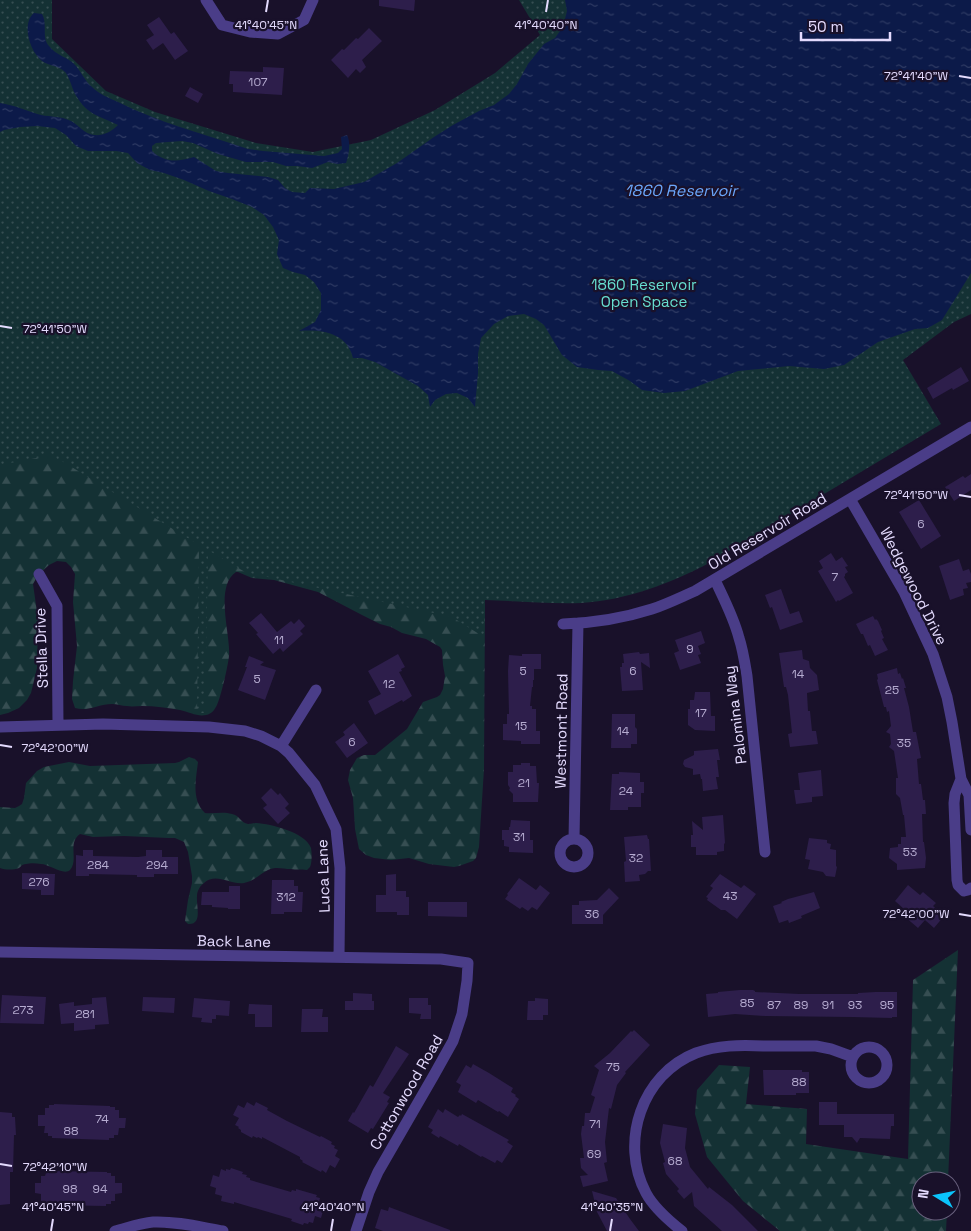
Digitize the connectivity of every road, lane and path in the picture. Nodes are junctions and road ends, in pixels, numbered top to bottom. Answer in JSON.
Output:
{"nodes":[{"id":1,"x":206,"y":0,"type":"edge"},
{"id":2,"x":313,"y":0,"type":"edge"},
{"id":3,"x":971,"y":427,"type":"edge"},
{"id":4,"x":850,"y":498,"type":"junction"},
{"id":5,"x":40,"y":574,"type":"dead end"},
{"id":6,"x":715,"y":580,"type":"junction"},
{"id":7,"x":578,"y":623,"type":"junction"},
{"id":8,"x":563,"y":624,"type":"dead end"},
{"id":9,"x":316,"y":690,"type":"dead end"},
{"id":10,"x":58,"y":725,"type":"junction"},
{"id":11,"x":0,"y":727,"type":"edge"},
{"id":12,"x":282,"y":746,"type":"junction"},
{"id":13,"x":962,"y":779,"type":"junction"},
{"id":14,"x":971,"y":830,"type":"edge"},
{"id":15,"x":574,"y":839,"type":"dead end"},
{"id":16,"x":765,"y":852,"type":"dead end"},
{"id":17,"x":971,"y":888,"type":"edge"},
{"id":18,"x":0,"y":952,"type":"edge"},
{"id":19,"x":339,"y":957,"type":"junction"},
{"id":20,"x":468,"y":963,"type":"joint"},
{"id":21,"x":853,"y":1057,"type":"dead end"},
{"id":22,"x":115,"y":1231,"type":"edge"},
{"id":23,"x":223,"y":1231,"type":"edge"},
{"id":24,"x":356,"y":1231,"type":"edge"},
{"id":25,"x":682,"y":1231,"type":"edge"}],
"edges":[{"from":1,"to":2,"type":"street"},
{"from":3,"to":4,"type":"street","name":"Old Reservoir Road"},
{"from":4,"to":6,"type":"street","name":"Old Reservoir Road"},
{"from":4,"to":13,"type":"street","name":"Wedgewood Drive"},
{"from":5,"to":10,"type":"street","name":"Stella Drive"},
{"from":6,"to":7,"type":"street","name":"Old Reservoir Road"},
{"from":6,"to":16,"type":"street","name":"Palomina Way"},
{"from":7,"to":8,"type":"street","name":"Old Reservoir Road"},
{"from":7,"to":15,"type":"street","name":"Westmont Road"},
{"from":9,"to":12,"type":"street"},
{"from":10,"to":11,"type":"street","name":"Luca Lane"},
{"from":10,"to":12,"type":"street","name":"Luca Lane"},
{"from":12,"to":19,"type":"street","name":"Luca Lane"},
{"from":13,"to":14,"type":"street","name":"Wedgewood Drive"},
{"from":13,"to":17,"type":"street","name":"Wedgewood Drive"},
{"from":18,"to":19,"type":"street","name":"Back Lane"},
{"from":19,"to":20,"type":"street","name":"Back Lane"},
{"from":20,"to":24,"type":"street","name":"Cottonwood Road"},
{"from":21,"to":25,"type":"street"},
{"from":22,"to":23,"type":"street"}]}
